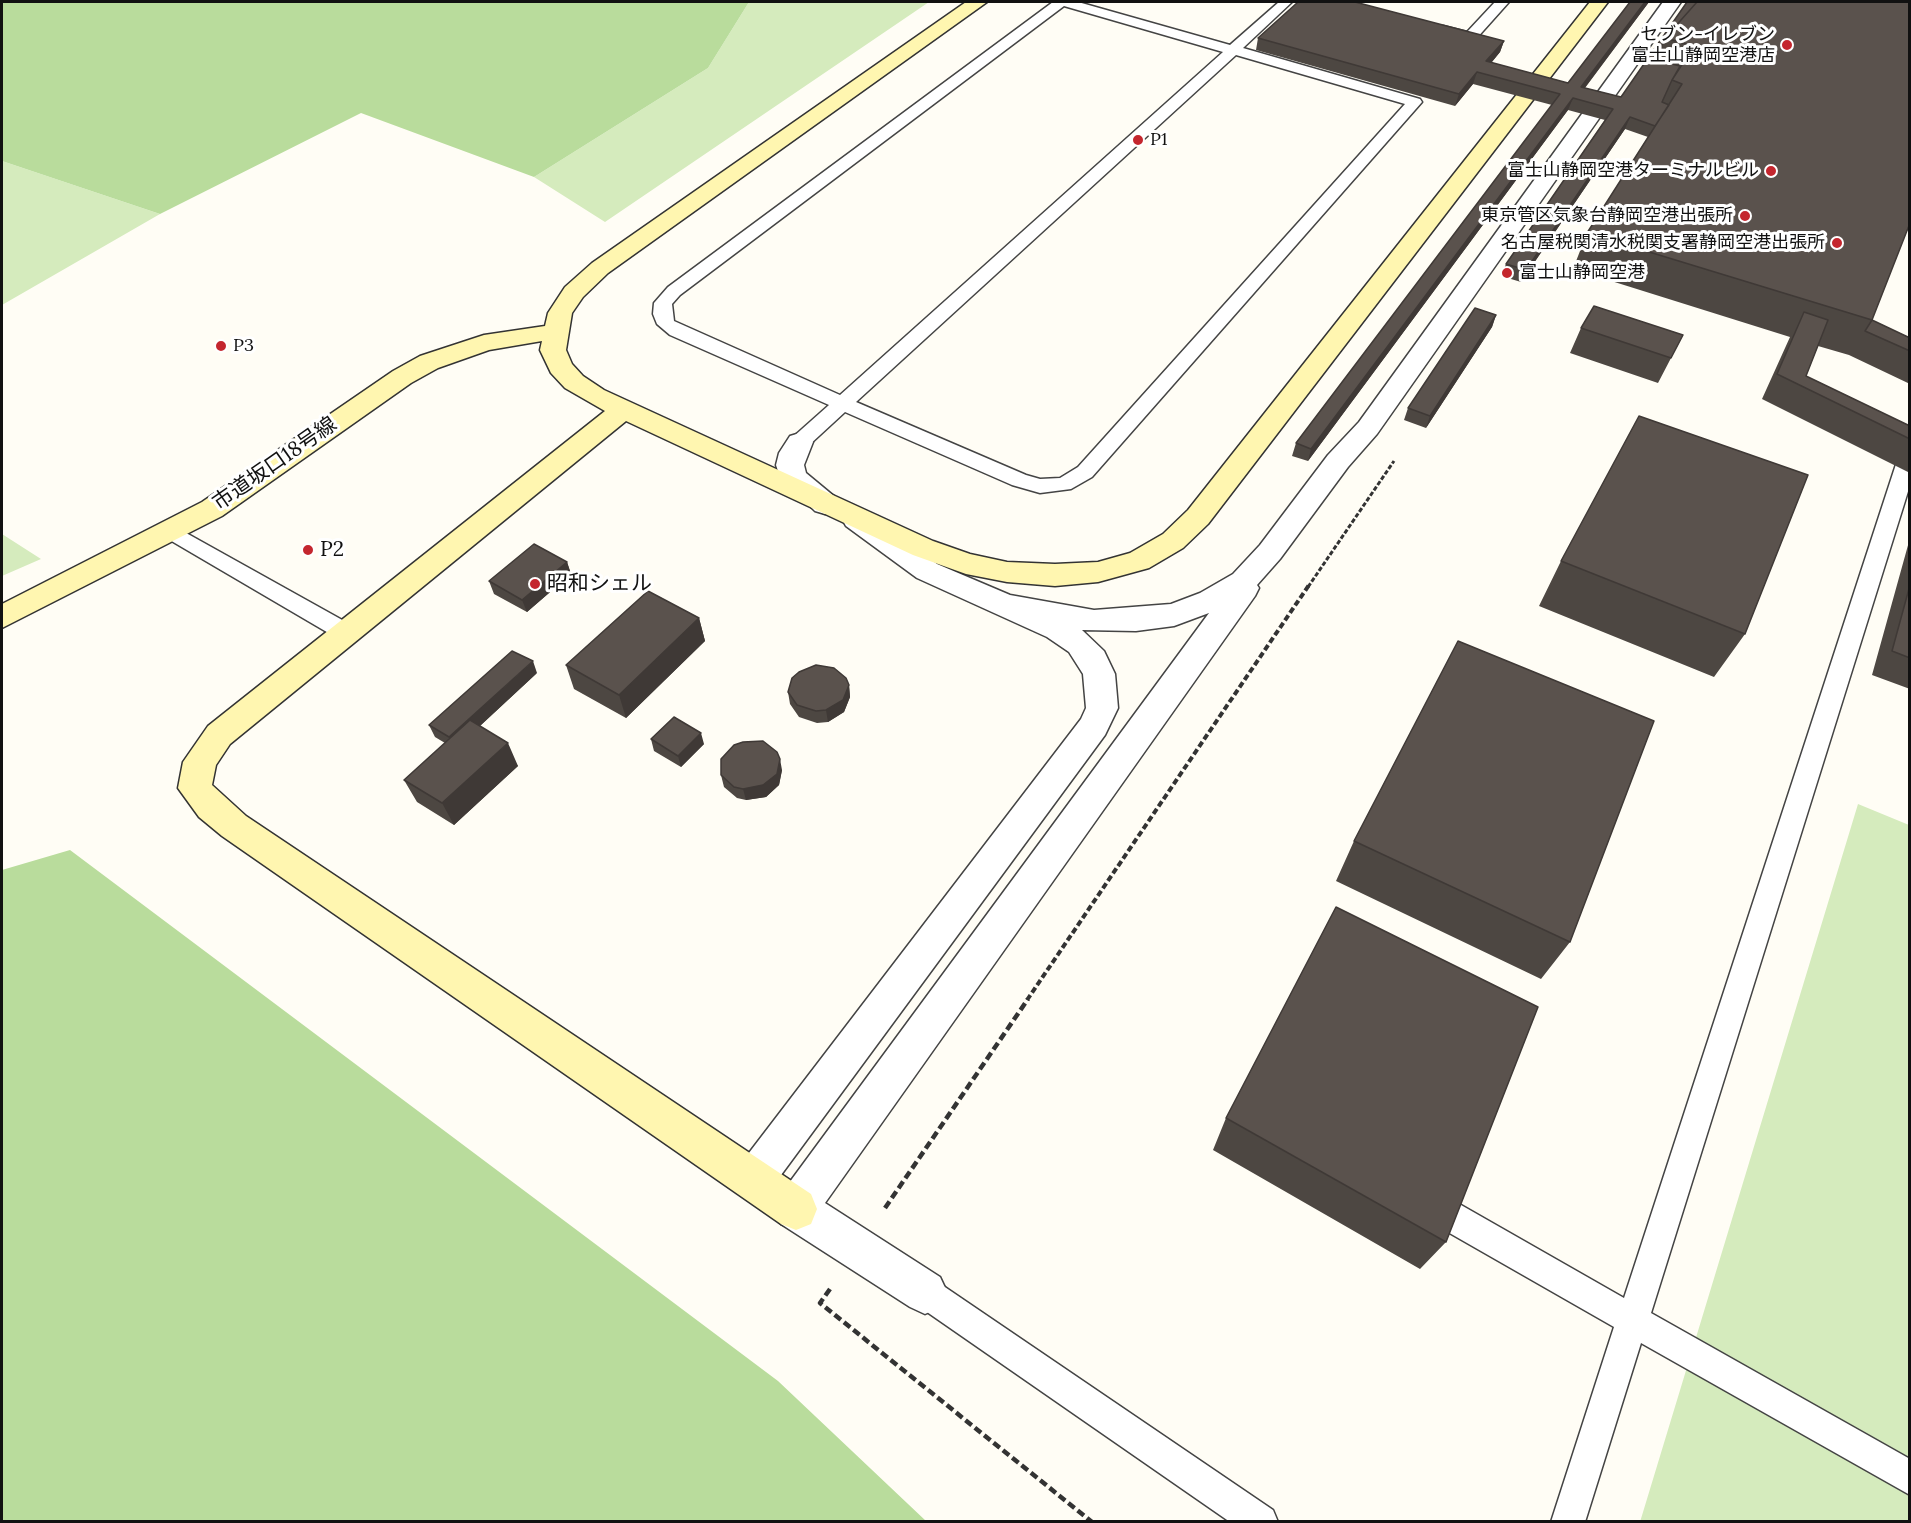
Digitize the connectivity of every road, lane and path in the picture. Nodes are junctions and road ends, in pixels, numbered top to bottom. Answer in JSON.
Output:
{"nodes":[{"id":1,"x":978,"y":2,"type":"edge"},
{"id":2,"x":1063,"y":2,"type":"edge"},
{"id":3,"x":1286,"y":2,"type":"edge"},
{"id":4,"x":1502,"y":2,"type":"edge"},
{"id":5,"x":1599,"y":2,"type":"edge"},
{"id":6,"x":1672,"y":2,"type":"edge"},
{"id":7,"x":1425,"y":25,"type":"edge"},
{"id":8,"x":1233,"y":50,"type":"junction"},
{"id":9,"x":554,"y":332,"type":"junction"},
{"id":10,"x":843,"y":403,"type":"junction"},
{"id":11,"x":623,"y":410,"type":"junction"},
{"id":12,"x":800,"y":442,"type":"joint"},
{"id":13,"x":1910,"y":452,"type":"edge"},
{"id":14,"x":1399,"y":453,"type":"dead end"},
{"id":15,"x":825,"y":504,"type":"junction"},
{"id":16,"x":853,"y":516,"type":"junction"},
{"id":17,"x":170,"y":531,"type":"junction"},
{"id":18,"x":1270,"y":552,"type":"junction"},
{"id":19,"x":1009,"y":606,"type":"junction"},
{"id":20,"x":2,"y":617,"type":"edge"},
{"id":21,"x":345,"y":632,"type":"junction"},
{"id":22,"x":753,"y":1180,"type":"junction"},
{"id":23,"x":796,"y":1209,"type":"junction"},
{"id":24,"x":1443,"y":1212,"type":"edge"},
{"id":25,"x":857,"y":1249,"type":"junction"},
{"id":26,"x":925,"y":1292,"type":"joint"},
{"id":27,"x":1633,"y":1320,"type":"junction"},
{"id":28,"x":1910,"y":1478,"type":"edge"},
{"id":29,"x":1092,"y":1521,"type":"edge"},
{"id":30,"x":1261,"y":1521,"type":"edge"},
{"id":31,"x":1568,"y":1521,"type":"edge"}],
"edges":[{"from":1,"to":9,"type":"street"},
{"from":2,"to":8,"type":"lane"},
{"from":2,"to":10,"type":"lane"},
{"from":3,"to":8,"type":"lane"},
{"from":4,"to":7,"type":"lane"},
{"from":5,"to":16,"type":"street"},
{"from":6,"to":18,"type":"street"},
{"from":8,"to":10,"type":"lane"},
{"from":8,"to":10,"type":"lane"},
{"from":9,"to":11,"type":"street"},
{"from":9,"to":17,"type":"street","name":"市道坂口18号線"},
{"from":10,"to":12,"type":"lane"},
{"from":11,"to":15,"type":"street"},
{"from":11,"to":21,"type":"street"},
{"from":12,"to":15,"type":"street"},
{"from":13,"to":27,"type":"lane"},
{"from":14,"to":25,"type":"path"},
{"from":15,"to":16,"type":"street"},
{"from":16,"to":19,"type":"street"},
{"from":17,"to":20,"type":"street","name":"市道坂口18号線"},
{"from":17,"to":21,"type":"lane"},
{"from":18,"to":19,"type":"street"},
{"from":18,"to":23,"type":"street"},
{"from":19,"to":22,"type":"street"},
{"from":21,"to":22,"type":"street"},
{"from":22,"to":23,"type":"street"},
{"from":23,"to":25,"type":"street"},
{"from":24,"to":27,"type":"lane"},
{"from":25,"to":26,"type":"street"},
{"from":25,"to":29,"type":"path"},
{"from":26,"to":30,"type":"lane"},
{"from":27,"to":28,"type":"lane"},
{"from":27,"to":31,"type":"lane"}]}
